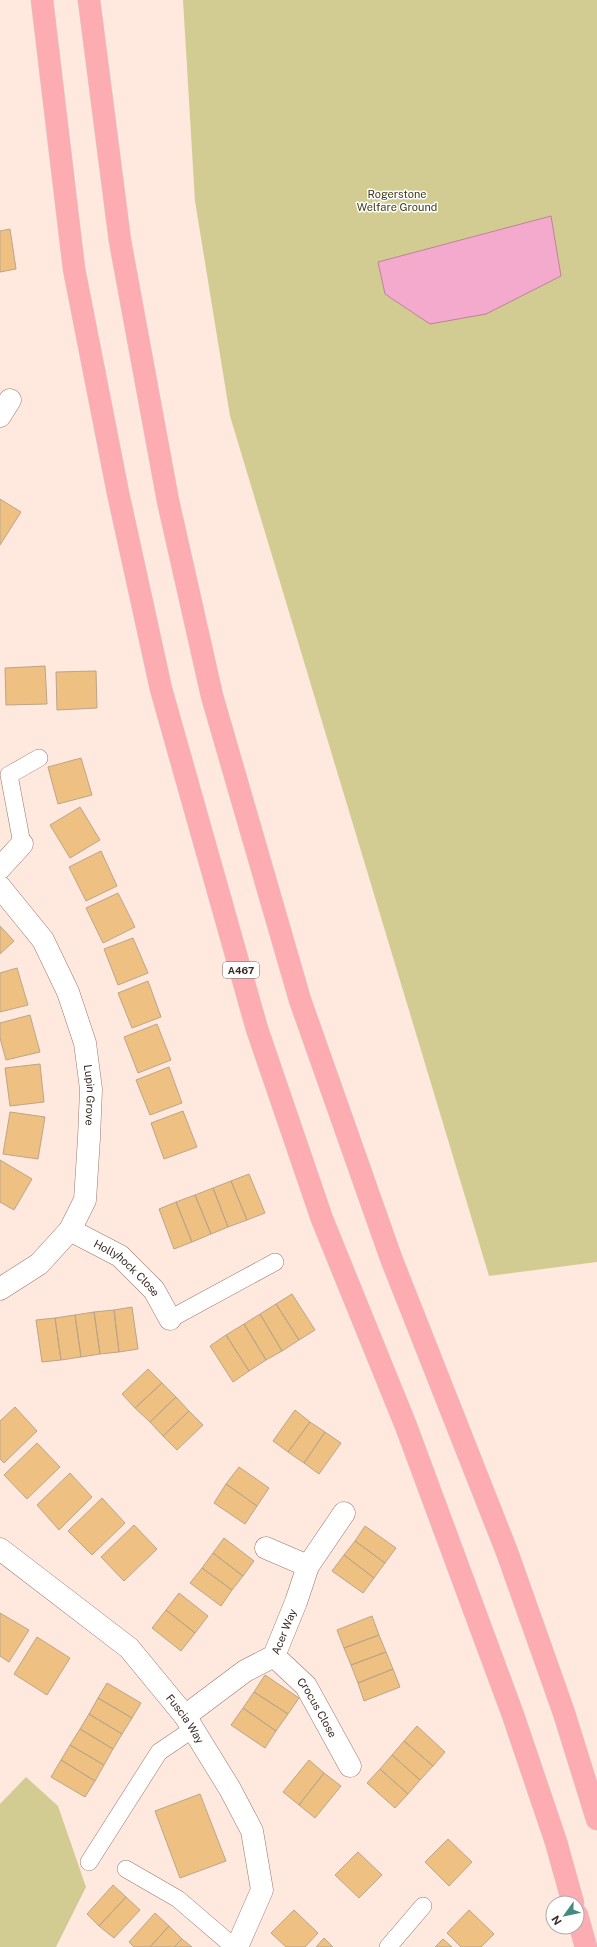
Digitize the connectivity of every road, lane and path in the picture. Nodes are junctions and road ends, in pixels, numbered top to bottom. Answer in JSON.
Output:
{"nodes":[{"id":1,"x":42,"y":0,"type":"edge"},
{"id":2,"x":89,"y":0,"type":"edge"},
{"id":3,"x":39,"y":758,"type":"dead end"},
{"id":4,"x":22,"y":844,"type":"joint"},
{"id":5,"x":0,"y":868,"type":"edge"},
{"id":6,"x":0,"y":887,"type":"edge"},
{"id":7,"x":70,"y":1230,"type":"junction"},
{"id":8,"x":275,"y":1262,"type":"dead end"},
{"id":9,"x":0,"y":1290,"type":"edge"},
{"id":10,"x":170,"y":1319,"type":"joint"},
{"id":11,"x":344,"y":1513,"type":"dead end"},
{"id":12,"x":266,"y":1548,"type":"dead end"},
{"id":13,"x":0,"y":1549,"type":"edge"},
{"id":14,"x":308,"y":1566,"type":"junction"},
{"id":15,"x":274,"y":1656,"type":"junction"},
{"id":16,"x":189,"y":1722,"type":"junction"},
{"id":17,"x":350,"y":1766,"type":"dead end"},
{"id":18,"x":597,"y":1819,"type":"edge"},
{"id":19,"x":89,"y":1862,"type":"dead end"},
{"id":20,"x":126,"y":1869,"type":"dead end"},
{"id":21,"x":571,"y":1895,"type":"edge"},
{"id":22,"x":423,"y":1906,"type":"dead end"},
{"id":23,"x":583,"y":1935,"type":"edge"},
{"id":24,"x":236,"y":1947,"type":"edge"},
{"id":25,"x":388,"y":1947,"type":"edge"},
{"id":26,"x":586,"y":1947,"type":"edge"}],
"edges":[{"from":1,"to":21,"type":"main road","number":"A467"},
{"from":2,"to":18,"type":"main road"},
{"from":3,"to":4,"type":"lane"},
{"from":4,"to":5,"type":"street"},
{"from":6,"to":7,"type":"street","name":"Lupin Grove"},
{"from":7,"to":9,"type":"street","name":"Lupin Grove"},
{"from":7,"to":10,"type":"street","name":"Hollyhock Close"},
{"from":8,"to":10,"type":"lane"},
{"from":11,"to":14,"type":"street","name":"Acer Way"},
{"from":12,"to":14,"type":"street"},
{"from":13,"to":16,"type":"street","name":"Fuscia Way"},
{"from":14,"to":15,"type":"street","name":"Acer Way"},
{"from":15,"to":16,"type":"street","name":"Acer Way"},
{"from":15,"to":17,"type":"street","name":"Crocus Close"},
{"from":16,"to":19,"type":"lane"},
{"from":16,"to":24,"type":"street","name":"Fuscia Way"},
{"from":20,"to":24,"type":"lane"},
{"from":22,"to":25,"type":"lane"},
{"from":23,"to":26,"type":"main road"}]}
